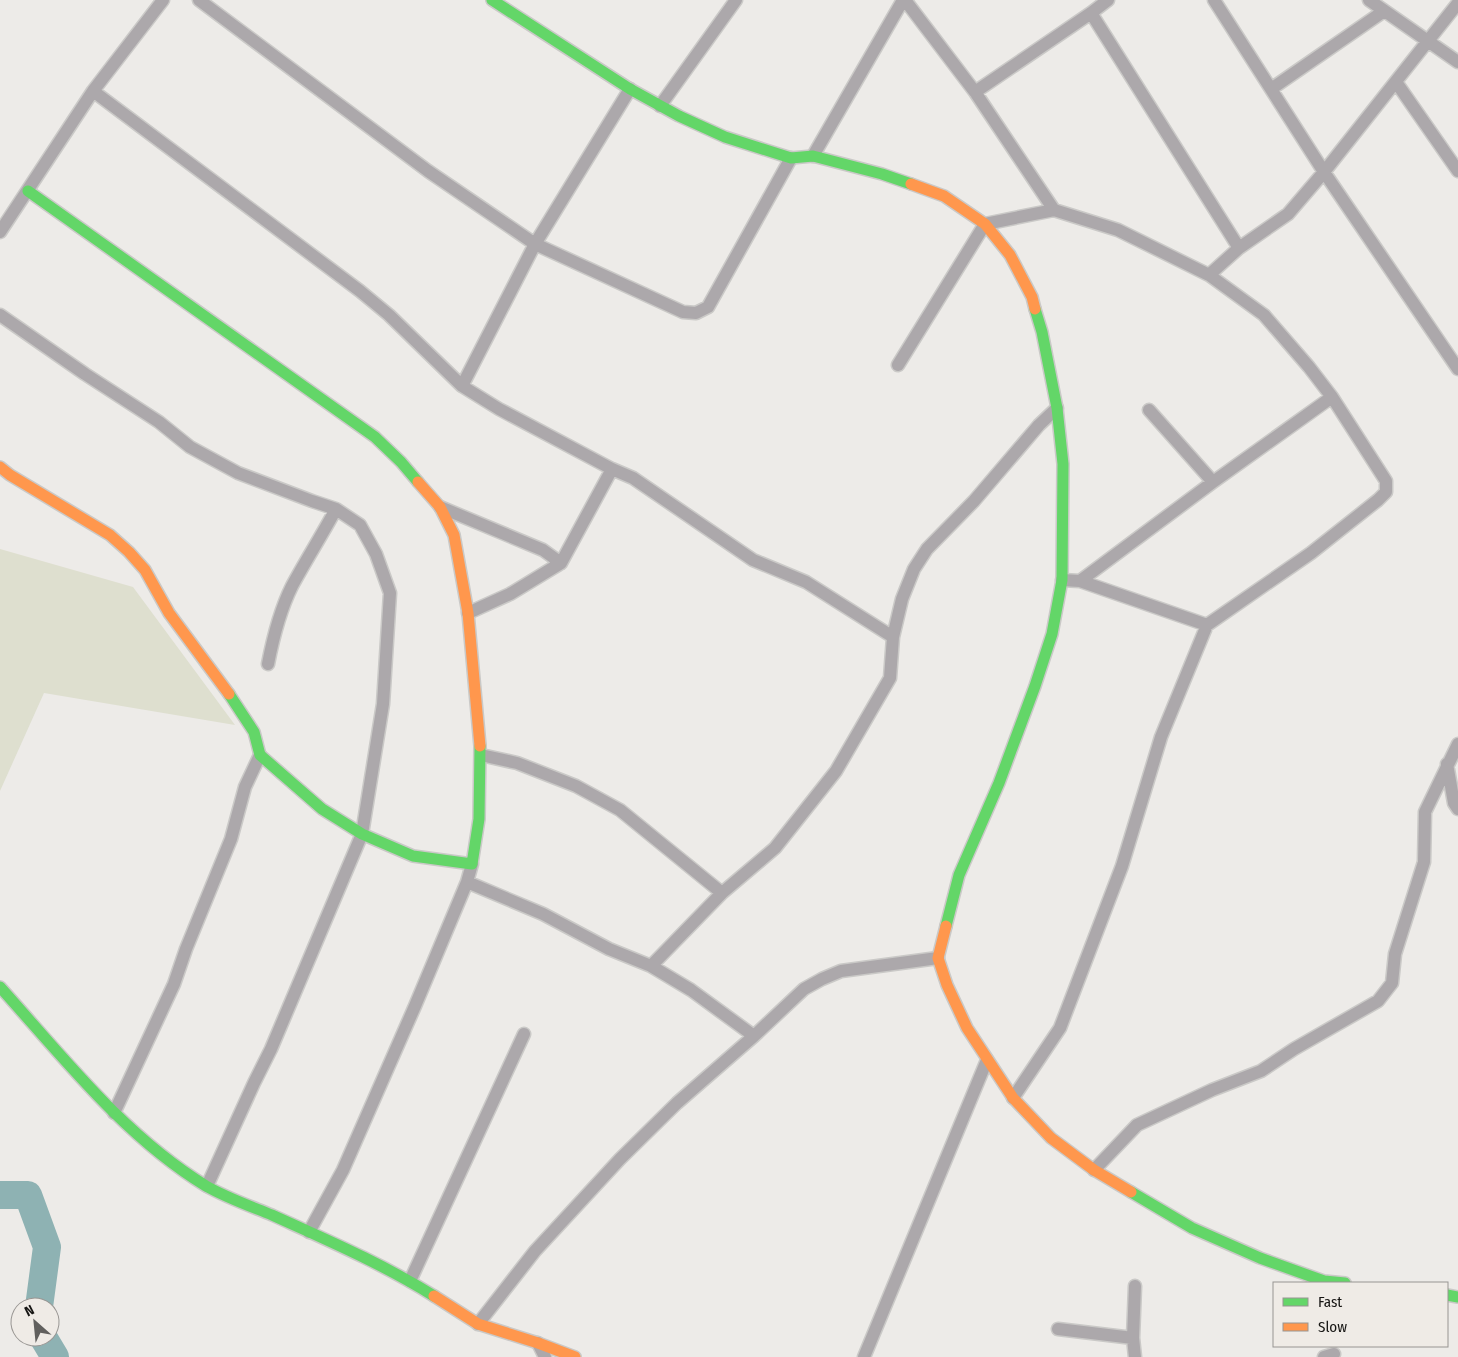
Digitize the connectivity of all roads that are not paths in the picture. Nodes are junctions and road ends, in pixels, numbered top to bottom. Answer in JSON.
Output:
{"nodes":[{"id":1,"x":163,"y":0,"type":"edge"},
{"id":2,"x":199,"y":0,"type":"edge"},
{"id":3,"x":493,"y":0,"type":"edge"},
{"id":4,"x":736,"y":0,"type":"edge"},
{"id":5,"x":904,"y":0,"type":"edge"},
{"id":6,"x":1108,"y":0,"type":"edge"},
{"id":7,"x":1214,"y":0,"type":"edge"},
{"id":8,"x":1369,"y":0,"type":"edge"},
{"id":9,"x":1458,"y":3,"type":"edge"},
{"id":10,"x":1384,"y":11,"type":"junction"},
{"id":11,"x":1092,"y":13,"type":"junction"},
{"id":12,"x":1427,"y":42,"type":"junction"},
{"id":13,"x":1458,"y":62,"type":"edge"},
{"id":14,"x":1396,"y":82,"type":"junction"},
{"id":15,"x":630,"y":89,"type":"junction"},
{"id":16,"x":1271,"y":89,"type":"junction"},
{"id":17,"x":93,"y":91,"type":"junction"},
{"id":18,"x":974,"y":92,"type":"junction"},
{"id":19,"x":660,"y":106,"type":"junction"},
{"id":20,"x":813,"y":156,"type":"junction"},
{"id":21,"x":790,"y":158,"type":"junction"},
{"id":22,"x":1458,"y":171,"type":"edge"},
{"id":23,"x":1324,"y":172,"type":"junction"},
{"id":24,"x":28,"y":191,"type":"junction"},
{"id":25,"x":1054,"y":210,"type":"junction"},
{"id":26,"x":985,"y":224,"type":"junction"},
{"id":27,"x":0,"y":232,"type":"edge"},
{"id":28,"x":534,"y":244,"type":"junction"},
{"id":29,"x":1239,"y":248,"type":"junction"},
{"id":30,"x":1209,"y":275,"type":"junction"},
{"id":31,"x":0,"y":315,"type":"edge"},
{"id":32,"x":898,"y":365,"type":"dead end"},
{"id":33,"x":1458,"y":369,"type":"edge"},
{"id":34,"x":462,"y":386,"type":"junction"},
{"id":35,"x":1332,"y":397,"type":"junction"},
{"id":36,"x":1057,"y":408,"type":"junction"},
{"id":37,"x":1149,"y":410,"type":"dead end"},
{"id":38,"x":0,"y":467,"type":"edge"},
{"id":39,"x":612,"y":469,"type":"junction"},
{"id":40,"x":1213,"y":482,"type":"junction"},
{"id":41,"x":440,"y":507,"type":"junction"},
{"id":42,"x":336,"y":509,"type":"junction"},
{"id":43,"x":561,"y":563,"type":"junction"},
{"id":44,"x":1062,"y":580,"type":"junction"},
{"id":45,"x":1080,"y":581,"type":"junction"},
{"id":46,"x":468,"y":613,"type":"junction"},
{"id":47,"x":1207,"y":625,"type":"junction"},
{"id":48,"x":893,"y":637,"type":"junction"},
{"id":49,"x":268,"y":664,"type":"dead end"},
{"id":50,"x":1458,"y":744,"type":"edge"},
{"id":51,"x":260,"y":755,"type":"junction"},
{"id":52,"x":481,"y":755,"type":"junction"},
{"id":53,"x":1448,"y":764,"type":"junction"},
{"id":54,"x":1458,"y":810,"type":"edge"},
{"id":55,"x":362,"y":834,"type":"junction"},
{"id":56,"x":472,"y":864,"type":"junction"},
{"id":57,"x":466,"y":882,"type":"junction"},
{"id":58,"x":722,"y":893,"type":"junction"},
{"id":59,"x":938,"y":958,"type":"junction"},
{"id":60,"x":651,"y":966,"type":"junction"},
{"id":61,"x":0,"y":987,"type":"edge"},
{"id":62,"x":524,"y":1034,"type":"dead end"},
{"id":63,"x":754,"y":1036,"type":"junction"},
{"id":64,"x":987,"y":1060,"type":"junction"},
{"id":65,"x":1014,"y":1098,"type":"junction"},
{"id":66,"x":114,"y":1113,"type":"junction"},
{"id":67,"x":1094,"y":1170,"type":"junction"},
{"id":68,"x":208,"y":1186,"type":"junction"},
{"id":69,"x":309,"y":1232,"type":"junction"},
{"id":70,"x":410,"y":1281,"type":"junction"},
{"id":71,"x":1334,"y":1282,"type":"edge"},
{"id":72,"x":1135,"y":1286,"type":"dead end"},
{"id":73,"x":478,"y":1324,"type":"junction"},
{"id":74,"x":1058,"y":1329,"type":"dead end"},
{"id":75,"x":1133,"y":1338,"type":"junction"},
{"id":76,"x":538,"y":1343,"type":"junction"},
{"id":77,"x":545,"y":1357,"type":"edge"},
{"id":78,"x":575,"y":1357,"type":"edge"},
{"id":79,"x":864,"y":1357,"type":"edge"},
{"id":80,"x":1135,"y":1357,"type":"edge"}],
"edges":[{"from":1,"to":17,"type":"street"},
{"from":2,"to":28,"type":"street"},
{"from":3,"to":15,"type":"street"},
{"from":4,"to":19,"type":"street"},
{"from":5,"to":18,"type":"street"},
{"from":5,"to":20,"type":"street"},
{"from":6,"to":11,"type":"street"},
{"from":7,"to":16,"type":"street"},
{"from":8,"to":10,"type":"street"},
{"from":9,"to":12,"type":"street"},
{"from":10,"to":12,"type":"street"},
{"from":10,"to":16,"type":"street"},
{"from":11,"to":18,"type":"street"},
{"from":11,"to":29,"type":"street"},
{"from":12,"to":13,"type":"street"},
{"from":12,"to":14,"type":"street"},
{"from":14,"to":22,"type":"street"},
{"from":14,"to":23,"type":"street"},
{"from":15,"to":19,"type":"street"},
{"from":15,"to":28,"type":"street"},
{"from":16,"to":23,"type":"street"},
{"from":17,"to":24,"type":"street"},
{"from":17,"to":34,"type":"street"},
{"from":18,"to":25,"type":"street"},
{"from":19,"to":21,"type":"street"},
{"from":20,"to":21,"type":"street"},
{"from":20,"to":26,"type":"street"},
{"from":21,"to":28,"type":"street"},
{"from":23,"to":29,"type":"street"},
{"from":23,"to":33,"type":"street"},
{"from":24,"to":27,"type":"street"},
{"from":24,"to":41,"type":"street"},
{"from":25,"to":26,"type":"street"},
{"from":25,"to":30,"type":"street"},
{"from":26,"to":32,"type":"street"},
{"from":26,"to":36,"type":"street"},
{"from":28,"to":34,"type":"street"},
{"from":29,"to":30,"type":"street"},
{"from":30,"to":35,"type":"street"},
{"from":31,"to":42,"type":"street"},
{"from":34,"to":39,"type":"street"},
{"from":35,"to":40,"type":"street"},
{"from":35,"to":47,"type":"street"},
{"from":36,"to":44,"type":"street"},
{"from":36,"to":48,"type":"street"},
{"from":37,"to":40,"type":"street"},
{"from":38,"to":51,"type":"street"},
{"from":39,"to":43,"type":"street"},
{"from":39,"to":48,"type":"street"},
{"from":40,"to":45,"type":"street"},
{"from":41,"to":43,"type":"street"},
{"from":41,"to":46,"type":"street"},
{"from":42,"to":49,"type":"street"},
{"from":42,"to":55,"type":"street"},
{"from":43,"to":46,"type":"street"},
{"from":44,"to":45,"type":"street"},
{"from":44,"to":59,"type":"street"},
{"from":45,"to":47,"type":"street"},
{"from":46,"to":52,"type":"street"},
{"from":47,"to":65,"type":"street"},
{"from":48,"to":58,"type":"street"},
{"from":50,"to":53,"type":"street"},
{"from":51,"to":55,"type":"street"},
{"from":51,"to":66,"type":"street"},
{"from":52,"to":56,"type":"street"},
{"from":52,"to":58,"type":"street"},
{"from":53,"to":54,"type":"street"},
{"from":53,"to":67,"type":"street"},
{"from":55,"to":56,"type":"street"},
{"from":55,"to":68,"type":"street"},
{"from":56,"to":57,"type":"street"},
{"from":57,"to":60,"type":"street"},
{"from":57,"to":69,"type":"street"},
{"from":58,"to":60,"type":"street"},
{"from":59,"to":63,"type":"street"},
{"from":59,"to":64,"type":"street"},
{"from":60,"to":63,"type":"street"},
{"from":61,"to":66,"type":"street"},
{"from":62,"to":70,"type":"street"},
{"from":63,"to":73,"type":"street"},
{"from":64,"to":65,"type":"street"},
{"from":64,"to":79,"type":"street"},
{"from":65,"to":67,"type":"street"},
{"from":66,"to":68,"type":"street"},
{"from":67,"to":71,"type":"street"},
{"from":68,"to":69,"type":"street"},
{"from":69,"to":70,"type":"street"},
{"from":70,"to":73,"type":"street"},
{"from":72,"to":75,"type":"street"},
{"from":73,"to":76,"type":"street"},
{"from":74,"to":75,"type":"street"},
{"from":75,"to":80,"type":"street"},
{"from":76,"to":77,"type":"street"},
{"from":76,"to":78,"type":"street"}]}
